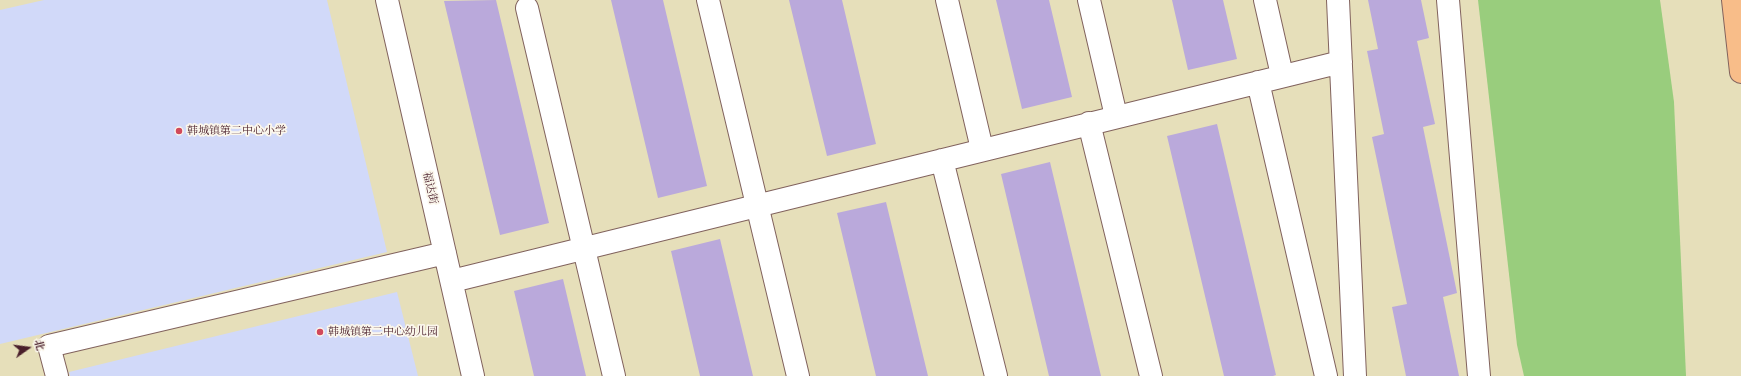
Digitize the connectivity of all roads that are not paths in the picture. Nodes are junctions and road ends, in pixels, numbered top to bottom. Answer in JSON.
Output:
{"nodes":[{"id":1,"x":387,"y":0,"type":"edge"},
{"id":2,"x":708,"y":0,"type":"edge"},
{"id":3,"x":947,"y":0,"type":"edge"},
{"id":4,"x":1089,"y":0,"type":"edge"},
{"id":5,"x":1264,"y":0,"type":"edge"},
{"id":6,"x":1338,"y":0,"type":"edge"},
{"id":7,"x":1448,"y":0,"type":"edge"},
{"id":8,"x":1733,"y":0,"type":"edge"},
{"id":9,"x":527,"y":8,"type":"dead end"},
{"id":10,"x":1341,"y":62,"type":"junction"},
{"id":11,"x":1741,"y":72,"type":"edge"},
{"id":12,"x":1282,"y":75,"type":"junction"},
{"id":13,"x":1258,"y":82,"type":"junction"},
{"id":14,"x":1116,"y":116,"type":"junction"},
{"id":15,"x":1089,"y":123,"type":"junction"},
{"id":16,"x":982,"y":149,"type":"junction"},
{"id":17,"x":942,"y":160,"type":"junction"},
{"id":18,"x":757,"y":205,"type":"junction"},
{"id":19,"x":584,"y":249,"type":"junction"},
{"id":20,"x":445,"y":253,"type":"junction"},
{"id":21,"x":452,"y":281,"type":"junction"},
{"id":22,"x":57,"y":376,"type":"edge"},
{"id":23,"x":473,"y":376,"type":"edge"},
{"id":24,"x":614,"y":376,"type":"edge"},
{"id":25,"x":798,"y":376,"type":"edge"},
{"id":26,"x":996,"y":376,"type":"edge"},
{"id":27,"x":1151,"y":376,"type":"edge"},
{"id":28,"x":1326,"y":376,"type":"edge"},
{"id":29,"x":1355,"y":376,"type":"edge"},
{"id":30,"x":1479,"y":376,"type":"edge"}],
"edges":[{"from":1,"to":20,"type":"street","name":"福达街"},
{"from":2,"to":18,"type":"street"},
{"from":3,"to":16,"type":"street"},
{"from":4,"to":14,"type":"street"},
{"from":5,"to":12,"type":"street"},
{"from":6,"to":10,"type":"street"},
{"from":7,"to":30,"type":"street"},
{"from":8,"to":11,"type":"highway"},
{"from":9,"to":19,"type":"street"},
{"from":10,"to":12,"type":"street"},
{"from":10,"to":29,"type":"street"},
{"from":12,"to":13,"type":"street"},
{"from":13,"to":14,"type":"street"},
{"from":13,"to":28,"type":"street"},
{"from":14,"to":15,"type":"street"},
{"from":15,"to":16,"type":"street"},
{"from":15,"to":27,"type":"street"},
{"from":16,"to":17,"type":"street"},
{"from":17,"to":18,"type":"street"},
{"from":17,"to":26,"type":"street"},
{"from":18,"to":19,"type":"street"},
{"from":18,"to":25,"type":"street"},
{"from":19,"to":21,"type":"street"},
{"from":19,"to":24,"type":"street"},
{"from":20,"to":21,"type":"street","name":"福达街"},
{"from":20,"to":22,"type":"street"},
{"from":21,"to":23,"type":"street","name":"福达街"}]}
